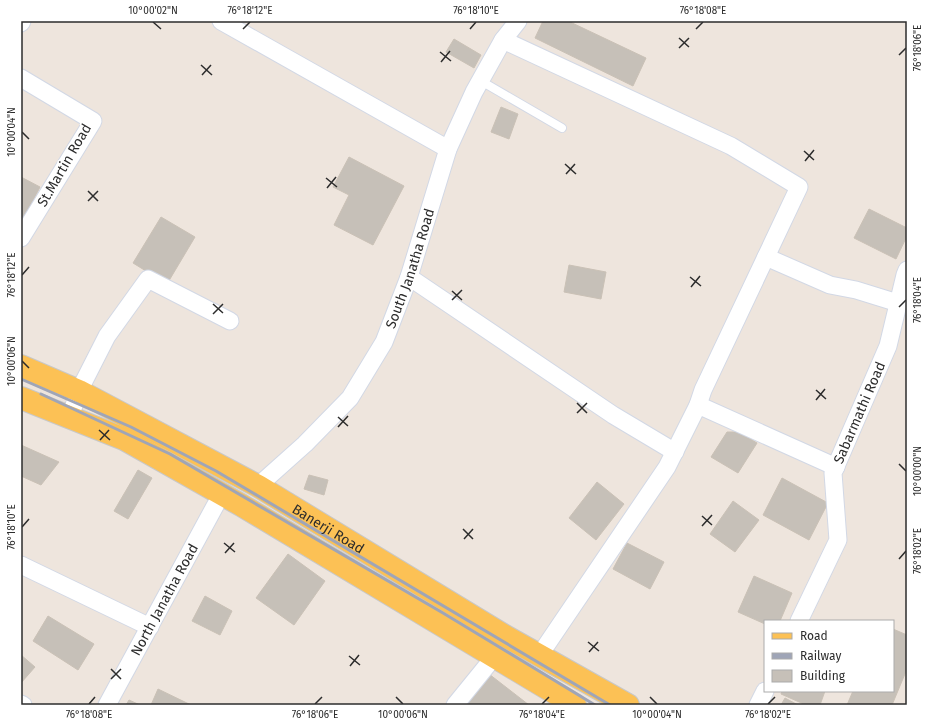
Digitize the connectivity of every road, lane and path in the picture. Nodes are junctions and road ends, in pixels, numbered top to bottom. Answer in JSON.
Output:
{"nodes":[{"id":1,"x":220,"y":21,"type":"edge"},
{"id":2,"x":516,"y":22,"type":"edge"},
{"id":3,"x":503,"y":40,"type":"junction"},
{"id":4,"x":21,"y":78,"type":"edge"},
{"id":5,"x":481,"y":81,"type":"junction"},
{"id":6,"x":562,"y":128,"type":"dead end"},
{"id":7,"x":448,"y":150,"type":"junction"},
{"id":8,"x":21,"y":238,"type":"edge"},
{"id":9,"x":766,"y":257,"type":"junction"},
{"id":10,"x":907,"y":270,"type":"edge"},
{"id":11,"x":409,"y":276,"type":"junction"},
{"id":12,"x":898,"y":303,"type":"junction"},
{"id":13,"x":230,"y":321,"type":"dead end"},
{"id":14,"x":21,"y":366,"type":"edge"},
{"id":15,"x":79,"y":391,"type":"junction"},
{"id":16,"x":21,"y":398,"type":"edge"},
{"id":17,"x":698,"y":405,"type":"junction"},
{"id":18,"x":70,"y":417,"type":"junction"},
{"id":19,"x":675,"y":452,"type":"junction"},
{"id":20,"x":836,"y":467,"type":"junction"},
{"id":21,"x":258,"y":486,"type":"junction"},
{"id":22,"x":221,"y":495,"type":"junction"},
{"id":23,"x":21,"y":565,"type":"edge"},
{"id":24,"x":476,"y":618,"type":"junction"},
{"id":25,"x":799,"y":620,"type":"edge"},
{"id":26,"x":150,"y":627,"type":"junction"},
{"id":27,"x":465,"y":639,"type":"junction"},
{"id":28,"x":539,"y":656,"type":"junction"},
{"id":29,"x":494,"y":657,"type":"junction"},
{"id":30,"x":764,"y":692,"type":"edge"},
{"id":31,"x":107,"y":705,"type":"edge"},
{"id":32,"x":455,"y":705,"type":"edge"},
{"id":33,"x":575,"y":705,"type":"edge"},
{"id":34,"x":628,"y":705,"type":"edge"},
{"id":35,"x":758,"y":705,"type":"edge"}],
"edges":[{"from":1,"to":7,"type":"street"},
{"from":2,"to":3,"type":"street","name":"South Janatha Road"},
{"from":3,"to":5,"type":"street","name":"South Janatha Road"},
{"from":3,"to":9,"type":"street"},
{"from":4,"to":8,"type":"street","name":"St.Martin Road"},
{"from":5,"to":6,"type":"lane"},
{"from":5,"to":7,"type":"street","name":"South Janatha Road"},
{"from":7,"to":11,"type":"street","name":"South Janatha Road"},
{"from":9,"to":12,"type":"street"},
{"from":9,"to":17,"type":"street"},
{"from":10,"to":12,"type":"street","name":"Sabarmathi Road"},
{"from":11,"to":19,"type":"street"},
{"from":11,"to":21,"type":"street","name":"South Janatha Road"},
{"from":12,"to":20,"type":"street","name":"Sabarmathi Road"},
{"from":13,"to":15,"type":"street"},
{"from":14,"to":15,"type":"main road","name":"Banerji Road"},
{"from":15,"to":18,"type":"street"},
{"from":15,"to":21,"type":"main road","name":"Banerji Road"},
{"from":16,"to":18,"type":"main road","name":"Banerji Road"},
{"from":17,"to":19,"type":"street"},
{"from":17,"to":20,"type":"street"},
{"from":18,"to":22,"type":"main road","name":"Banerji Road"},
{"from":19,"to":28,"type":"street"},
{"from":20,"to":25,"type":"street","name":"Sabarmathi Road"},
{"from":21,"to":24,"type":"main road","name":"Banerji Road"},
{"from":22,"to":26,"type":"street","name":"North Janatha Road"},
{"from":22,"to":27,"type":"main road","name":"Banerji Road"},
{"from":23,"to":26,"type":"street"},
{"from":24,"to":27,"type":"main road"},
{"from":24,"to":28,"type":"main road","name":"Banerji Road"},
{"from":26,"to":31,"type":"street","name":"North Janatha Road"},
{"from":27,"to":29,"type":"main road","name":"Banerji Road"},
{"from":28,"to":34,"type":"main road","name":"Banerji Road"},
{"from":29,"to":32,"type":"street"},
{"from":29,"to":33,"type":"main road","name":"Banerji Road"},
{"from":30,"to":35,"type":"street"}]}
